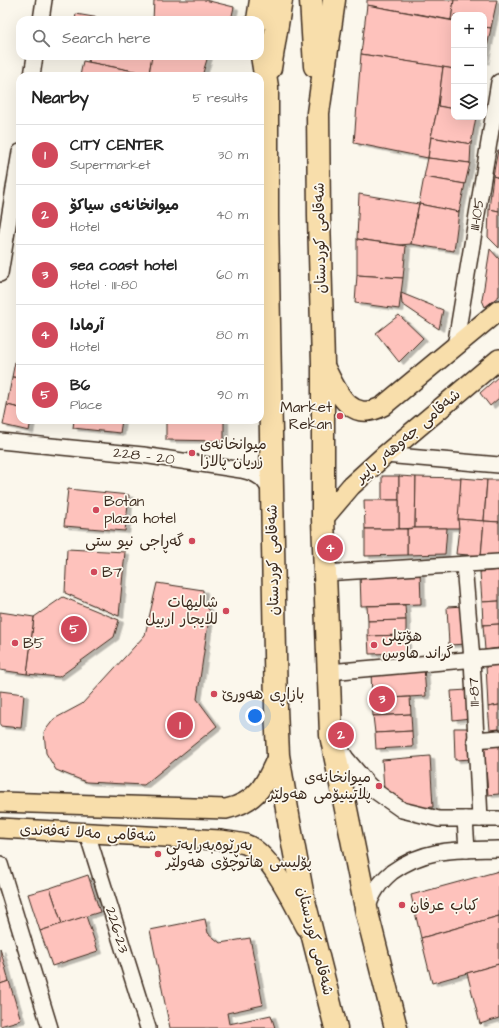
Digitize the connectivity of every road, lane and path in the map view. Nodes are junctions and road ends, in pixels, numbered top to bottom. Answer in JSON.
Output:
{"nodes":[{"id":1,"x":44,"y":0,"type":"edge"},
{"id":2,"x":261,"y":0,"type":"edge"},
{"id":3,"x":281,"y":0,"type":"edge"},
{"id":4,"x":311,"y":0,"type":"edge"},
{"id":5,"x":334,"y":0,"type":"edge"},
{"id":6,"x":42,"y":16,"type":"edge"},
{"id":7,"x":259,"y":16,"type":"edge"},
{"id":8,"x":34,"y":60,"type":"edge"},
{"id":9,"x":262,"y":60,"type":"edge"},
{"id":10,"x":33,"y":72,"type":"edge"},
{"id":11,"x":264,"y":72,"type":"edge"},
{"id":12,"x":264,"y":72,"type":"edge"},
{"id":13,"x":499,"y":82,"type":"edge"},
{"id":14,"x":266,"y":87,"type":"junction"},
{"id":15,"x":318,"y":114,"type":"junction"},
{"id":16,"x":16,"y":176,"type":"edge"},
{"id":17,"x":0,"y":274,"type":"edge"},
{"id":18,"x":499,"y":310,"type":"edge"},
{"id":19,"x":455,"y":347,"type":"junction"},
{"id":20,"x":499,"y":359,"type":"edge"},
{"id":21,"x":323,"y":363,"type":"junction"},
{"id":22,"x":0,"y":441,"type":"edge"},
{"id":23,"x":385,"y":455,"type":"junction"},
{"id":24,"x":499,"y":465,"type":"edge"},
{"id":25,"x":272,"y":499,"type":"junction"},
{"id":26,"x":323,"y":519,"type":"junction"},
{"id":27,"x":499,"y":562,"type":"edge"},
{"id":28,"x":464,"y":565,"type":"junction"},
{"id":29,"x":324,"y":573,"type":"junction"},
{"id":30,"x":499,"y":657,"type":"edge"},
{"id":31,"x":472,"y":659,"type":"junction"},
{"id":32,"x":329,"y":672,"type":"junction"},
{"id":33,"x":331,"y":735,"type":"junction"},
{"id":34,"x":499,"y":738,"type":"edge"},
{"id":35,"x":475,"y":740,"type":"junction"},
{"id":36,"x":278,"y":755,"type":"junction"},
{"id":37,"x":0,"y":802,"type":"edge"},
{"id":38,"x":35,"y":803,"type":"junction"},
{"id":39,"x":499,"y":818,"type":"edge"},
{"id":40,"x":465,"y":819,"type":"junction"},
{"id":41,"x":480,"y":819,"type":"junction"},
{"id":42,"x":0,"y":828,"type":"edge"},
{"id":43,"x":33,"y":830,"type":"junction"},
{"id":44,"x":87,"y":833,"type":"junction"},
{"id":45,"x":499,"y":849,"type":"edge"},
{"id":46,"x":467,"y":850,"type":"junction"},
{"id":47,"x":0,"y":864,"type":"edge"},
{"id":48,"x":366,"y":913,"type":"junction"},
{"id":49,"x":315,"y":942,"type":"junction"},
{"id":50,"x":50,"y":1028,"type":"edge"},
{"id":51,"x":148,"y":1028,"type":"edge"},
{"id":52,"x":336,"y":1028,"type":"edge"},
{"id":53,"x":396,"y":1028,"type":"edge"}],
"edges":[{"from":1,"to":6,"type":"street"},
{"from":2,"to":7,"type":"highway"},
{"from":3,"to":14,"type":"highway","name":"شەقامی کوردستان"},
{"from":4,"to":15,"type":"highway","name":"شەقامی کوردستان"},
{"from":5,"to":15,"type":"highway","name":"شەقامی کوردستان"},
{"from":8,"to":10,"type":"street"},
{"from":9,"to":11,"type":"highway","name":"شەقامی کوردستان"},
{"from":12,"to":14,"type":"highway","name":"شەقامی کوردستان"},
{"from":13,"to":19,"type":"street","name":"111-105"},
{"from":14,"to":25,"type":"highway","name":"شەقامی کوردستان"},
{"from":15,"to":21,"type":"highway","name":"شەقامی کوردستان"},
{"from":16,"to":17,"type":"street"},
{"from":18,"to":19,"type":"main road"},
{"from":19,"to":21,"type":"main road"},
{"from":20,"to":23,"type":"main road","name":"شەقامی جەوهەر باپیر"},
{"from":21,"to":26,"type":"highway","name":"شەقامی کوردستان"},
{"from":22,"to":25,"type":"street","name":"228 - 20"},
{"from":23,"to":24,"type":"street"},
{"from":23,"to":26,"type":"main road","name":"شەقامی جەوهەر باپیر"},
{"from":25,"to":36,"type":"highway","name":"شەقامی کوردستان"},
{"from":26,"to":29,"type":"highway","name":"شەقامی کوردستان"},
{"from":27,"to":28,"type":"street"},
{"from":28,"to":29,"type":"street"},
{"from":28,"to":31,"type":"street","name":"111-87"},
{"from":29,"to":32,"type":"highway","name":"شەقامی کوردستان"},
{"from":30,"to":31,"type":"street"},
{"from":31,"to":32,"type":"street"},
{"from":31,"to":35,"type":"street","name":"111-87"},
{"from":32,"to":33,"type":"highway","name":"شەقامی کوردستان"},
{"from":33,"to":40,"type":"street"},
{"from":33,"to":48,"type":"highway","name":"شەقامی کوردستان"},
{"from":34,"to":35,"type":"street"},
{"from":35,"to":41,"type":"street","name":"111-87"},
{"from":36,"to":38,"type":"main road","name":"شەقامی مەلا ئەفەندی"},
{"from":36,"to":49,"type":"highway","name":"شەقامی کوردستان"},
{"from":37,"to":38,"type":"main road","name":"شەقامی مەلا ئەفەندی"},
{"from":38,"to":43,"type":"main road"},
{"from":39,"to":41,"type":"street"},
{"from":40,"to":41,"type":"street"},
{"from":40,"to":46,"type":"street"},
{"from":42,"to":43,"type":"main road","name":"شەقامی مەلا ئەفەندی"},
{"from":43,"to":44,"type":"main road","name":"شەقامی مەلا ئەفەندی"},
{"from":44,"to":49,"type":"main road","name":"شەقامی مەلا ئەفەندی"},
{"from":44,"to":51,"type":"street","name":"226-23"},
{"from":45,"to":46,"type":"street"},
{"from":46,"to":48,"type":"street"},
{"from":47,"to":50,"type":"street"},
{"from":48,"to":53,"type":"highway","name":"شەقامی کوردستان"},
{"from":49,"to":52,"type":"highway","name":"شەقامی کوردستان"}]}
